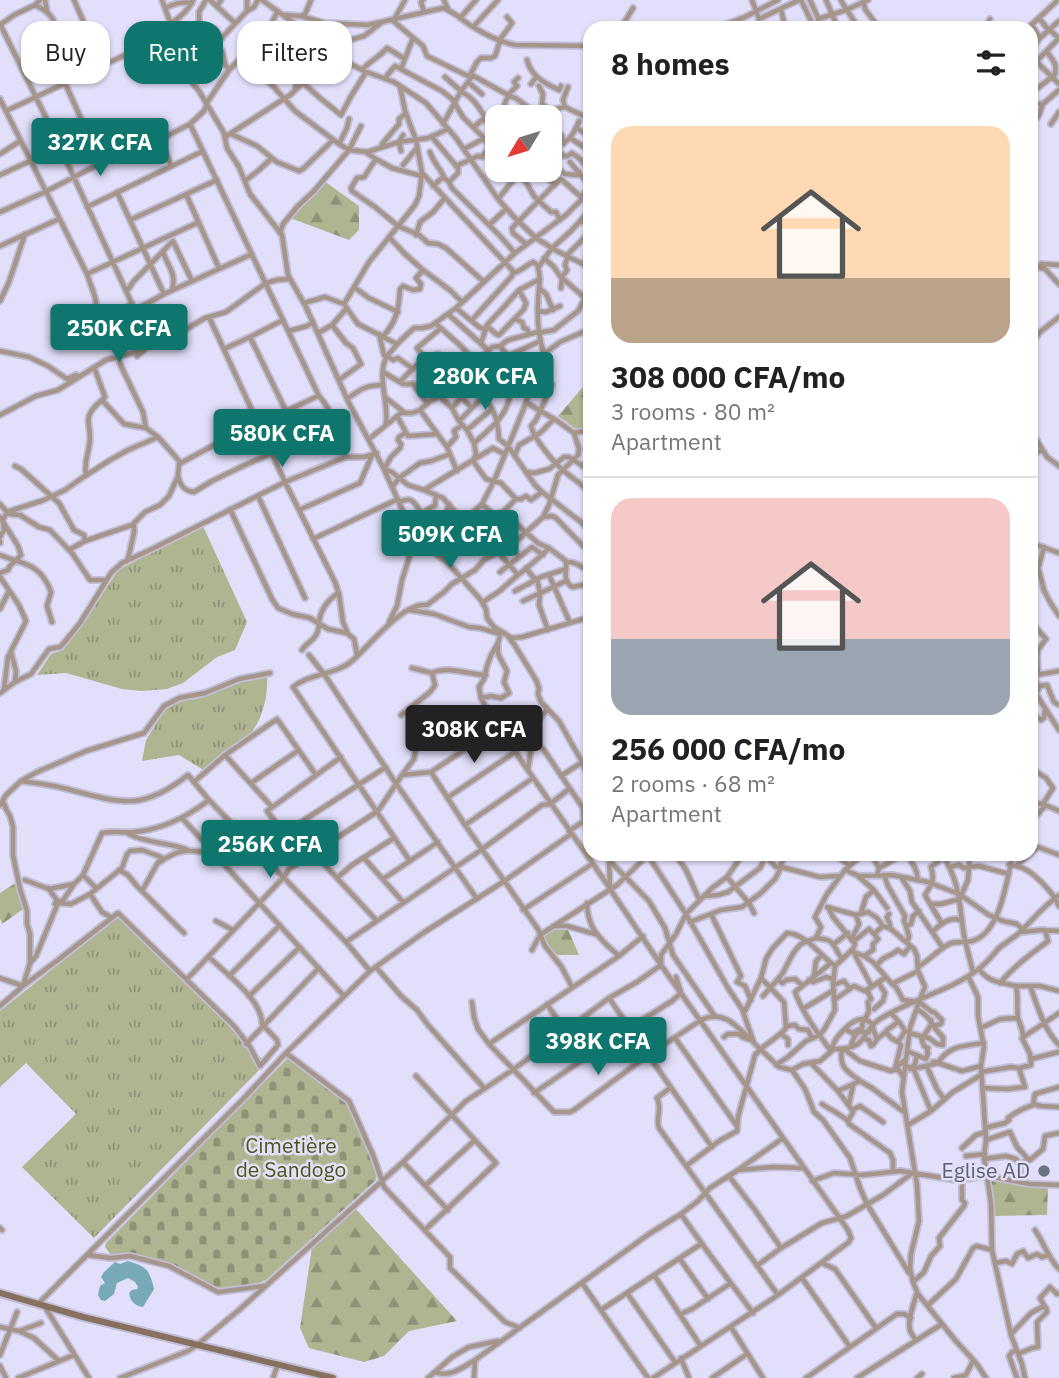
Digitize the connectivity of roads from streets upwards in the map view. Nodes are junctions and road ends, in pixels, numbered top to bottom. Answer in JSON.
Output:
{"nodes":[{"id":1,"x":42,"y":0,"type":"edge"},
{"id":2,"x":74,"y":0,"type":"edge"},
{"id":3,"x":162,"y":0,"type":"edge"},
{"id":4,"x":208,"y":0,"type":"edge"},
{"id":5,"x":221,"y":0,"type":"edge"},
{"id":6,"x":247,"y":0,"type":"edge"},
{"id":7,"x":261,"y":0,"type":"edge"},
{"id":8,"x":311,"y":0,"type":"edge"},
{"id":9,"x":404,"y":0,"type":"edge"},
{"id":10,"x":444,"y":0,"type":"edge"},
{"id":11,"x":476,"y":0,"type":"edge"},
{"id":12,"x":496,"y":0,"type":"edge"},
{"id":13,"x":752,"y":0,"type":"edge"},
{"id":14,"x":778,"y":0,"type":"edge"},
{"id":15,"x":800,"y":0,"type":"edge"},
{"id":16,"x":810,"y":0,"type":"edge"},
{"id":17,"x":826,"y":0,"type":"edge"},
{"id":18,"x":841,"y":0,"type":"edge"},
{"id":19,"x":192,"y":1,"type":"edge"},
{"id":20,"x":420,"y":1,"type":"edge"},
{"id":21,"x":866,"y":1,"type":"edge"},
{"id":22,"x":1057,"y":3,"type":"edge"},
{"id":23,"x":35,"y":5,"type":"junction"},
{"id":24,"x":217,"y":6,"type":"junction"},
{"id":25,"x":165,"y":8,"type":"junction"},
{"id":26,"x":633,"y":8,"type":"dead end"},
{"id":27,"x":781,"y":9,"type":"junction"},
{"id":28,"x":449,"y":10,"type":"junction"},
{"id":29,"x":846,"y":10,"type":"junction"},
{"id":30,"x":47,"y":11,"type":"junction"},
{"id":31,"x":247,"y":11,"type":"junction"},
{"id":32,"x":756,"y":11,"type":"junction"},
{"id":33,"x":424,"y":12,"type":"junction"},
{"id":34,"x":281,"y":13,"type":"junction"},
{"id":35,"x":301,"y":16,"type":"junction"},
{"id":36,"x":832,"y":16,"type":"junction"},
{"id":37,"x":507,"y":17,"type":"dead end"},
{"id":38,"x":393,"y":18,"type":"junction"},
{"id":39,"x":460,"y":18,"type":"junction"},
{"id":40,"x":818,"y":18,"type":"junction"},
{"id":41,"x":1040,"y":18,"type":"junction"},
{"id":42,"x":758,"y":19,"type":"joint"},
{"id":43,"x":199,"y":20,"type":"dead end"},
{"id":44,"x":54,"y":21,"type":"edge"},
{"id":45,"x":84,"y":21,"type":"edge"},
{"id":46,"x":170,"y":21,"type":"edge"},
{"id":47,"x":174,"y":21,"type":"edge"},
{"id":48,"x":275,"y":21,"type":"edge"},
{"id":49,"x":291,"y":21,"type":"edge"},
{"id":50,"x":383,"y":21,"type":"junction"},
{"id":51,"x":625,"y":21,"type":"edge"},
{"id":52,"x":732,"y":21,"type":"edge"},
{"id":53,"x":783,"y":21,"type":"edge"},
{"id":54,"x":810,"y":21,"type":"edge"},
{"id":55,"x":819,"y":21,"type":"edge"},
{"id":56,"x":835,"y":21,"type":"edge"},
{"id":57,"x":855,"y":21,"type":"edge"},
{"id":58,"x":874,"y":21,"type":"edge"},
{"id":59,"x":1037,"y":21,"type":"edge"},
{"id":60,"x":1059,"y":21,"type":"edge"},
{"id":61,"x":235,"y":23,"type":"junction"},
{"id":62,"x":0,"y":25,"type":"edge"},
{"id":63,"x":473,"y":27,"type":"junction"},
{"id":64,"x":1050,"y":30,"type":"junction"},
{"id":65,"x":223,"y":37,"type":"edge"},
{"id":66,"x":414,"y":38,"type":"junction"},
{"id":67,"x":1040,"y":38,"type":"joint"},
{"id":68,"x":1059,"y":38,"type":"edge"},
{"id":69,"x":352,"y":39,"type":"edge"},
{"id":70,"x":1038,"y":40,"type":"edge"},
{"id":71,"x":500,"y":41,"type":"junction"},
{"id":72,"x":583,"y":46,"type":"edge"},
{"id":73,"x":1047,"y":51,"type":"junction"},
{"id":74,"x":223,"y":55,"type":"edge"},
{"id":75,"x":405,"y":59,"type":"junction"},
{"id":76,"x":527,"y":60,"type":"dead end"},
{"id":77,"x":1038,"y":60,"type":"edge"},
{"id":78,"x":237,"y":62,"type":"edge"},
{"id":79,"x":352,"y":64,"type":"edge"},
{"id":80,"x":1038,"y":64,"type":"edge"},
{"id":81,"x":21,"y":65,"type":"edge"},
{"id":82,"x":401,"y":69,"type":"junction"},
{"id":83,"x":229,"y":70,"type":"junction"},
{"id":84,"x":364,"y":71,"type":"junction"},
{"id":85,"x":445,"y":77,"type":"dead end"},
{"id":86,"x":536,"y":77,"type":"junction"},
{"id":87,"x":386,"y":78,"type":"junction"},
{"id":88,"x":470,"y":78,"type":"junction"},
{"id":89,"x":518,"y":78,"type":"dead end"},
{"id":90,"x":1052,"y":78,"type":"junction"},
{"id":91,"x":30,"y":84,"type":"edge"},
{"id":92,"x":63,"y":84,"type":"edge"},
{"id":93,"x":65,"y":84,"type":"edge"},
{"id":94,"x":194,"y":84,"type":"edge"},
{"id":95,"x":271,"y":84,"type":"edge"},
{"id":96,"x":296,"y":84,"type":"edge"},
{"id":97,"x":302,"y":84,"type":"edge"},
{"id":98,"x":304,"y":84,"type":"edge"},
{"id":99,"x":531,"y":84,"type":"dead end"},
{"id":100,"x":400,"y":85,"type":"junction"},
{"id":101,"x":539,"y":86,"type":"dead end"},
{"id":102,"x":561,"y":86,"type":"dead end"},
{"id":103,"x":568,"y":87,"type":"dead end"},
{"id":104,"x":1059,"y":87,"type":"edge"},
{"id":105,"x":1038,"y":88,"type":"edge"},
{"id":106,"x":295,"y":91,"type":"junction"},
{"id":107,"x":461,"y":92,"type":"junction"},
{"id":108,"x":482,"y":94,"type":"dead end"},
{"id":109,"x":508,"y":95,"type":"junction"},
{"id":110,"x":36,"y":97,"type":"junction"},
{"id":111,"x":0,"y":99,"type":"edge"},
{"id":112,"x":285,"y":99,"type":"junction"},
{"id":113,"x":454,"y":104,"type":"junction"},
{"id":114,"x":1038,"y":104,"type":"edge"},
{"id":115,"x":1043,"y":104,"type":"junction"},
{"id":116,"x":505,"y":105,"type":"edge"},
{"id":117,"x":526,"y":105,"type":"edge"},
{"id":118,"x":544,"y":105,"type":"edge"},
{"id":119,"x":207,"y":106,"type":"junction"},
{"id":120,"x":565,"y":107,"type":"junction"},
{"id":121,"x":562,"y":108,"type":"edge"},
{"id":122,"x":6,"y":111,"type":"junction"},
{"id":123,"x":1059,"y":112,"type":"edge"},
{"id":124,"x":406,"y":113,"type":"junction"},
{"id":125,"x":485,"y":116,"type":"edge"},
{"id":126,"x":583,"y":116,"type":"edge"},
{"id":127,"x":1038,"y":116,"type":"edge"},
{"id":128,"x":349,"y":119,"type":"dead end"},
{"id":129,"x":485,"y":120,"type":"edge"},
{"id":130,"x":579,"y":121,"type":"dead end"},
{"id":131,"x":83,"y":123,"type":"junction"},
{"id":132,"x":190,"y":124,"type":"junction"},
{"id":133,"x":443,"y":124,"type":"junction"},
{"id":134,"x":1051,"y":124,"type":"dead end"},
{"id":135,"x":361,"y":126,"type":"dead end"},
{"id":136,"x":474,"y":127,"type":"junction"},
{"id":137,"x":577,"y":128,"type":"junction"},
{"id":138,"x":448,"y":129,"type":"junction"},
{"id":139,"x":583,"y":132,"type":"edge"},
{"id":140,"x":231,"y":134,"type":"junction"},
{"id":141,"x":402,"y":135,"type":"dead end"},
{"id":142,"x":55,"y":136,"type":"junction"},
{"id":143,"x":432,"y":136,"type":"junction"},
{"id":144,"x":562,"y":136,"type":"edge"},
{"id":145,"x":225,"y":137,"type":"junction"},
{"id":146,"x":570,"y":138,"type":"junction"},
{"id":147,"x":161,"y":139,"type":"junction"},
{"id":148,"x":485,"y":139,"type":"joint"},
{"id":149,"x":333,"y":140,"type":"junction"},
{"id":150,"x":416,"y":140,"type":"junction"},
{"id":151,"x":20,"y":141,"type":"junction"},
{"id":152,"x":399,"y":142,"type":"junction"},
{"id":153,"x":339,"y":144,"type":"junction"},
{"id":154,"x":382,"y":144,"type":"dead end"},
{"id":155,"x":563,"y":144,"type":"joint"},
{"id":156,"x":583,"y":146,"type":"edge"},
{"id":157,"x":417,"y":148,"type":"junction"},
{"id":158,"x":464,"y":149,"type":"junction"},
{"id":159,"x":349,"y":150,"type":"junction"},
{"id":160,"x":204,"y":151,"type":"junction"},
{"id":161,"x":401,"y":151,"type":"dead end"},
{"id":162,"x":367,"y":152,"type":"junction"},
{"id":163,"x":430,"y":152,"type":"dead end"},
{"id":164,"x":0,"y":154,"type":"edge"},
{"id":165,"x":485,"y":154,"type":"edge"},
{"id":166,"x":562,"y":154,"type":"edge"},
{"id":167,"x":272,"y":158,"type":"junction"},
{"id":168,"x":376,"y":159,"type":"junction"},
{"id":169,"x":471,"y":159,"type":"junction"},
{"id":170,"x":30,"y":161,"type":"junction"},
{"id":171,"x":570,"y":162,"type":"dead end"},
{"id":172,"x":101,"y":163,"type":"junction"},
{"id":173,"x":583,"y":163,"type":"edge"},
{"id":174,"x":403,"y":165,"type":"dead end"},
{"id":175,"x":171,"y":166,"type":"junction"},
{"id":176,"x":456,"y":166,"type":"junction"},
{"id":177,"x":562,"y":172,"type":"edge"},
{"id":178,"x":0,"y":173,"type":"edge"},
{"id":179,"x":583,"y":173,"type":"edge"},
{"id":180,"x":565,"y":174,"type":"junction"},
{"id":181,"x":580,"y":174,"type":"junction"},
{"id":182,"x":422,"y":175,"type":"junction"},
{"id":183,"x":444,"y":177,"type":"junction"},
{"id":184,"x":73,"y":178,"type":"junction"},
{"id":185,"x":562,"y":178,"type":"edge"},
{"id":186,"x":583,"y":178,"type":"edge"},
{"id":187,"x":217,"y":180,"type":"junction"},
{"id":188,"x":562,"y":180,"type":"edge"},
{"id":189,"x":244,"y":181,"type":"junction"},
{"id":190,"x":449,"y":182,"type":"junction"},
{"id":191,"x":512,"y":182,"type":"edge"},
{"id":192,"x":527,"y":182,"type":"edge"},
{"id":193,"x":552,"y":182,"type":"edge"},
{"id":194,"x":558,"y":182,"type":"edge"},
{"id":195,"x":555,"y":185,"type":"junction"},
{"id":196,"x":433,"y":186,"type":"junction"},
{"id":197,"x":45,"y":192,"type":"junction"},
{"id":198,"x":117,"y":192,"type":"junction"},
{"id":199,"x":186,"y":194,"type":"junction"},
{"id":200,"x":581,"y":197,"type":"joint"},
{"id":201,"x":444,"y":199,"type":"junction"},
{"id":202,"x":498,"y":199,"type":"junction"},
{"id":203,"x":539,"y":201,"type":"junction"},
{"id":204,"x":87,"y":206,"type":"junction"},
{"id":205,"x":506,"y":209,"type":"junction"},
{"id":206,"x":0,"y":212,"type":"edge"},
{"id":207,"x":58,"y":219,"type":"junction"},
{"id":208,"x":130,"y":220,"type":"junction"},
{"id":209,"x":560,"y":220,"type":"junction"},
{"id":210,"x":581,"y":220,"type":"edge"},
{"id":211,"x":199,"y":222,"type":"junction"},
{"id":212,"x":519,"y":222,"type":"junction"},
{"id":213,"x":489,"y":225,"type":"junction"},
{"id":214,"x":398,"y":226,"type":"junction"},
{"id":215,"x":280,"y":233,"type":"junction"},
{"id":216,"x":25,"y":234,"type":"junction"},
{"id":217,"x":170,"y":235,"type":"junction"},
{"id":218,"x":416,"y":235,"type":"junction"},
{"id":219,"x":389,"y":237,"type":"junction"},
{"id":220,"x":536,"y":238,"type":"junction"},
{"id":221,"x":583,"y":238,"type":"edge"},
{"id":222,"x":173,"y":241,"type":"junction"},
{"id":223,"x":526,"y":244,"type":"junction"},
{"id":224,"x":0,"y":246,"type":"edge"},
{"id":225,"x":143,"y":248,"type":"junction"},
{"id":226,"x":552,"y":248,"type":"junction"},
{"id":227,"x":163,"y":252,"type":"junction"},
{"id":228,"x":515,"y":253,"type":"junction"},
{"id":229,"x":252,"y":254,"type":"junction"},
{"id":230,"x":567,"y":256,"type":"junction"},
{"id":231,"x":544,"y":258,"type":"junction"},
{"id":232,"x":113,"y":261,"type":"junction"},
{"id":233,"x":504,"y":262,"type":"junction"},
{"id":234,"x":583,"y":264,"type":"edge"},
{"id":235,"x":151,"y":265,"type":"junction"},
{"id":236,"x":1059,"y":265,"type":"edge"},
{"id":237,"x":539,"y":266,"type":"junction"},
{"id":238,"x":1038,"y":267,"type":"joint"},
{"id":239,"x":219,"y":268,"type":"junction"},
{"id":240,"x":423,"y":270,"type":"junction"},
{"id":241,"x":513,"y":273,"type":"junction"},
{"id":242,"x":87,"y":274,"type":"junction"},
{"id":243,"x":562,"y":277,"type":"junction"},
{"id":244,"x":541,"y":278,"type":"junction"},
{"id":245,"x":289,"y":279,"type":"junction"},
{"id":246,"x":192,"y":281,"type":"junction"},
{"id":247,"x":483,"y":281,"type":"junction"},
{"id":248,"x":266,"y":283,"type":"junction"},
{"id":249,"x":1059,"y":284,"type":"edge"},
{"id":250,"x":354,"y":287,"type":"junction"},
{"id":251,"x":539,"y":288,"type":"junction"},
{"id":252,"x":561,"y":288,"type":"dead end"},
{"id":253,"x":519,"y":290,"type":"junction"},
{"id":254,"x":127,"y":291,"type":"junction"},
{"id":255,"x":172,"y":291,"type":"junction"},
{"id":256,"x":164,"y":294,"type":"junction"},
{"id":257,"x":583,"y":296,"type":"edge"},
{"id":258,"x":0,"y":301,"type":"edge"},
{"id":259,"x":462,"y":302,"type":"junction"},
{"id":260,"x":583,"y":302,"type":"edge"},
{"id":261,"x":132,"y":303,"type":"junction"},
{"id":262,"x":304,"y":303,"type":"junction"},
{"id":263,"x":346,"y":306,"type":"junction"},
{"id":264,"x":560,"y":306,"type":"dead end"},
{"id":265,"x":456,"y":307,"type":"junction"},
{"id":266,"x":135,"y":310,"type":"junction"},
{"id":267,"x":553,"y":310,"type":"junction"},
{"id":268,"x":538,"y":311,"type":"junction"},
{"id":269,"x":398,"y":312,"type":"junction"},
{"id":270,"x":448,"y":314,"type":"junction"},
{"id":271,"x":209,"y":317,"type":"junction"},
{"id":272,"x":1059,"y":317,"type":"edge"},
{"id":273,"x":515,"y":318,"type":"junction"},
{"id":274,"x":283,"y":320,"type":"junction"},
{"id":275,"x":472,"y":320,"type":"junction"},
{"id":276,"x":313,"y":322,"type":"junction"},
{"id":277,"x":435,"y":323,"type":"junction"},
{"id":278,"x":332,"y":325,"type":"junction"},
{"id":279,"x":486,"y":328,"type":"junction"},
{"id":280,"x":440,"y":329,"type":"junction"},
{"id":281,"x":289,"y":331,"type":"junction"},
{"id":282,"x":538,"y":332,"type":"junction"},
{"id":283,"x":583,"y":332,"type":"edge"},
{"id":284,"x":318,"y":333,"type":"junction"},
{"id":285,"x":529,"y":334,"type":"junction"},
{"id":286,"x":381,"y":335,"type":"junction"},
{"id":287,"x":1038,"y":335,"type":"edge"},
{"id":288,"x":250,"y":337,"type":"junction"},
{"id":289,"x":108,"y":339,"type":"junction"},
{"id":290,"x":540,"y":341,"type":"junction"},
{"id":291,"x":481,"y":343,"type":"junction"},
{"id":292,"x":397,"y":344,"type":"junction"},
{"id":293,"x":149,"y":346,"type":"junction"},
{"id":294,"x":500,"y":346,"type":"junction"},
{"id":295,"x":224,"y":349,"type":"junction"},
{"id":296,"x":488,"y":349,"type":"junction"},
{"id":297,"x":0,"y":351,"type":"edge"},
{"id":298,"x":128,"y":354,"type":"junction"},
{"id":299,"x":544,"y":354,"type":"junction"},
{"id":300,"x":119,"y":356,"type":"junction"},
{"id":301,"x":387,"y":356,"type":"junction"},
{"id":302,"x":508,"y":356,"type":"junction"},
{"id":303,"x":425,"y":359,"type":"junction"},
{"id":304,"x":476,"y":363,"type":"junction"},
{"id":305,"x":92,"y":368,"type":"junction"},
{"id":306,"x":412,"y":369,"type":"junction"},
{"id":307,"x":432,"y":371,"type":"junction"},
{"id":308,"x":383,"y":372,"type":"junction"},
{"id":309,"x":535,"y":374,"type":"junction"},
{"id":310,"x":462,"y":376,"type":"junction"},
{"id":311,"x":484,"y":376,"type":"junction"},
{"id":312,"x":426,"y":378,"type":"junction"},
{"id":313,"x":339,"y":380,"type":"junction"},
{"id":314,"x":400,"y":382,"type":"junction"},
{"id":315,"x":456,"y":382,"type":"junction"},
{"id":316,"x":383,"y":385,"type":"junction"},
{"id":317,"x":415,"y":386,"type":"junction"},
{"id":318,"x":494,"y":386,"type":"junction"},
{"id":319,"x":447,"y":390,"type":"junction"},
{"id":320,"x":434,"y":391,"type":"junction"},
{"id":321,"x":468,"y":392,"type":"junction"},
{"id":322,"x":319,"y":396,"type":"junction"},
{"id":323,"x":384,"y":396,"type":"junction"},
{"id":324,"x":440,"y":396,"type":"junction"},
{"id":325,"x":483,"y":396,"type":"junction"},
{"id":326,"x":462,"y":398,"type":"junction"},
{"id":327,"x":347,"y":399,"type":"junction"},
{"id":328,"x":102,"y":400,"type":"junction"},
{"id":329,"x":429,"y":402,"type":"junction"},
{"id":330,"x":526,"y":403,"type":"junction"},
{"id":331,"x":452,"y":408,"type":"junction"},
{"id":332,"x":472,"y":408,"type":"junction"},
{"id":333,"x":492,"y":409,"type":"junction"},
{"id":334,"x":419,"y":410,"type":"junction"},
{"id":335,"x":539,"y":410,"type":"junction"},
{"id":336,"x":286,"y":411,"type":"junction"},
{"id":337,"x":405,"y":413,"type":"junction"},
{"id":338,"x":0,"y":415,"type":"edge"},
{"id":339,"x":397,"y":416,"type":"junction"},
{"id":340,"x":553,"y":420,"type":"junction"},
{"id":341,"x":498,"y":421,"type":"junction"},
{"id":342,"x":336,"y":422,"type":"junction"},
{"id":343,"x":461,"y":423,"type":"junction"},
{"id":344,"x":259,"y":424,"type":"junction"},
{"id":345,"x":386,"y":424,"type":"junction"},
{"id":346,"x":146,"y":428,"type":"junction"},
{"id":347,"x":467,"y":430,"type":"junction"},
{"id":348,"x":583,"y":431,"type":"edge"},
{"id":349,"x":405,"y":433,"type":"junction"},
{"id":350,"x":574,"y":433,"type":"junction"},
{"id":351,"x":437,"y":434,"type":"junction"},
{"id":352,"x":534,"y":436,"type":"junction"},
{"id":353,"x":158,"y":437,"type":"junction"},
{"id":354,"x":369,"y":439,"type":"junction"},
{"id":355,"x":474,"y":443,"type":"junction"},
{"id":356,"x":1038,"y":443,"type":"edge"},
{"id":357,"x":508,"y":446,"type":"junction"},
{"id":358,"x":447,"y":447,"type":"junction"},
{"id":359,"x":1042,"y":450,"type":"junction"},
{"id":360,"x":374,"y":452,"type":"junction"},
{"id":361,"x":1038,"y":452,"type":"edge"},
{"id":362,"x":273,"y":454,"type":"junction"},
{"id":363,"x":450,"y":454,"type":"junction"},
{"id":364,"x":505,"y":454,"type":"junction"},
{"id":365,"x":515,"y":456,"type":"junction"},
{"id":366,"x":346,"y":457,"type":"junction"},
{"id":367,"x":573,"y":460,"type":"junction"},
{"id":368,"x":473,"y":461,"type":"junction"},
{"id":369,"x":181,"y":463,"type":"junction"},
{"id":370,"x":557,"y":463,"type":"junction"},
{"id":371,"x":15,"y":466,"type":"dead end"},
{"id":372,"x":582,"y":466,"type":"edge"},
{"id":373,"x":1059,"y":466,"type":"edge"},
{"id":374,"x":384,"y":469,"type":"junction"},
{"id":375,"x":562,"y":470,"type":"junction"},
{"id":376,"x":457,"y":471,"type":"junction"},
{"id":377,"x":526,"y":472,"type":"junction"},
{"id":378,"x":86,"y":475,"type":"junction"},
{"id":379,"x":178,"y":476,"type":"junction"},
{"id":380,"x":399,"y":478,"type":"junction"},
{"id":381,"x":494,"y":481,"type":"junction"},
{"id":382,"x":285,"y":482,"type":"junction"},
{"id":383,"x":583,"y":486,"type":"edge"},
{"id":384,"x":392,"y":487,"type":"junction"},
{"id":385,"x":424,"y":490,"type":"junction"},
{"id":386,"x":542,"y":492,"type":"junction"},
{"id":387,"x":258,"y":496,"type":"junction"},
{"id":388,"x":436,"y":496,"type":"junction"},
{"id":389,"x":51,"y":497,"type":"junction"},
{"id":390,"x":550,"y":498,"type":"junction"},
{"id":391,"x":516,"y":499,"type":"junction"},
{"id":392,"x":398,"y":501,"type":"junction"},
{"id":393,"x":449,"y":503,"type":"junction"},
{"id":394,"x":0,"y":504,"type":"edge"},
{"id":395,"x":482,"y":504,"type":"junction"},
{"id":396,"x":230,"y":509,"type":"junction"},
{"id":397,"x":299,"y":510,"type":"junction"},
{"id":398,"x":503,"y":512,"type":"junction"},
{"id":399,"x":422,"y":513,"type":"junction"},
{"id":400,"x":4,"y":516,"type":"edge"},
{"id":401,"x":446,"y":516,"type":"junction"},
{"id":402,"x":543,"y":517,"type":"junction"},
{"id":403,"x":406,"y":518,"type":"junction"},
{"id":404,"x":463,"y":521,"type":"junction"},
{"id":405,"x":582,"y":522,"type":"edge"},
{"id":406,"x":432,"y":524,"type":"junction"},
{"id":407,"x":133,"y":525,"type":"junction"},
{"id":408,"x":437,"y":532,"type":"junction"},
{"id":409,"x":528,"y":532,"type":"junction"},
{"id":410,"x":412,"y":537,"type":"junction"},
{"id":411,"x":507,"y":537,"type":"dead end"},
{"id":412,"x":313,"y":538,"type":"junction"},
{"id":413,"x":0,"y":540,"type":"edge"},
{"id":414,"x":443,"y":540,"type":"junction"},
{"id":415,"x":85,"y":541,"type":"junction"},
{"id":416,"x":512,"y":545,"type":"junction"},
{"id":417,"x":1038,"y":545,"type":"edge"},
{"id":418,"x":583,"y":546,"type":"edge"},
{"id":419,"x":1044,"y":547,"type":"junction"},
{"id":420,"x":444,"y":548,"type":"junction"},
{"id":421,"x":549,"y":548,"type":"junction"},
{"id":422,"x":69,"y":550,"type":"junction"},
{"id":423,"x":431,"y":550,"type":"junction"},
{"id":424,"x":499,"y":553,"type":"junction"},
{"id":425,"x":1059,"y":553,"type":"edge"},
{"id":426,"x":0,"y":555,"type":"edge"},
{"id":427,"x":543,"y":555,"type":"junction"},
{"id":428,"x":519,"y":557,"type":"junction"},
{"id":429,"x":127,"y":559,"type":"junction"},
{"id":430,"x":15,"y":562,"type":"junction"},
{"id":431,"x":447,"y":562,"type":"junction"},
{"id":432,"x":510,"y":564,"type":"junction"},
{"id":433,"x":566,"y":566,"type":"junction"},
{"id":434,"x":1039,"y":566,"type":"joint"},
{"id":435,"x":583,"y":567,"type":"edge"},
{"id":436,"x":526,"y":568,"type":"junction"},
{"id":437,"x":500,"y":572,"type":"dead end"},
{"id":438,"x":518,"y":575,"type":"junction"},
{"id":439,"x":549,"y":575,"type":"junction"},
{"id":440,"x":2,"y":576,"type":"edge"},
{"id":441,"x":462,"y":578,"type":"junction"},
{"id":442,"x":537,"y":579,"type":"junction"},
{"id":443,"x":107,"y":580,"type":"junction"},
{"id":444,"x":566,"y":581,"type":"junction"},
{"id":445,"x":583,"y":585,"type":"edge"},
{"id":446,"x":555,"y":587,"type":"junction"},
{"id":447,"x":9,"y":591,"type":"junction"},
{"id":448,"x":515,"y":591,"type":"dead end"},
{"id":449,"x":338,"y":593,"type":"junction"},
{"id":450,"x":540,"y":593,"type":"junction"},
{"id":451,"x":305,"y":598,"type":"dead end"},
{"id":452,"x":523,"y":601,"type":"dead end"},
{"id":453,"x":483,"y":603,"type":"junction"},
{"id":454,"x":0,"y":609,"type":"edge"},
{"id":455,"x":409,"y":610,"type":"junction"},
{"id":456,"x":1059,"y":616,"type":"edge"},
{"id":457,"x":487,"y":618,"type":"junction"},
{"id":458,"x":583,"y":619,"type":"edge"},
{"id":459,"x":52,"y":622,"type":"dead end"},
{"id":460,"x":318,"y":622,"type":"junction"},
{"id":461,"x":389,"y":623,"type":"junction"},
{"id":462,"x":569,"y":623,"type":"junction"},
{"id":463,"x":485,"y":630,"type":"junction"},
{"id":464,"x":548,"y":630,"type":"junction"},
{"id":465,"x":1038,"y":630,"type":"edge"},
{"id":466,"x":500,"y":633,"type":"junction"},
{"id":467,"x":348,"y":634,"type":"junction"},
{"id":468,"x":507,"y":635,"type":"junction"},
{"id":469,"x":498,"y":643,"type":"junction"},
{"id":470,"x":10,"y":650,"type":"junction"},
{"id":471,"x":302,"y":650,"type":"dead end"},
{"id":472,"x":1038,"y":650,"type":"edge"},
{"id":473,"x":309,"y":655,"type":"dead end"},
{"id":474,"x":357,"y":655,"type":"junction"},
{"id":475,"x":412,"y":668,"type":"dead end"},
{"id":476,"x":1059,"y":671,"type":"edge"},
{"id":477,"x":270,"y":673,"type":"dead end"},
{"id":478,"x":432,"y":673,"type":"junction"},
{"id":479,"x":324,"y":674,"type":"junction"},
{"id":480,"x":486,"y":675,"type":"junction"},
{"id":481,"x":1038,"y":675,"type":"edge"},
{"id":482,"x":15,"y":681,"type":"junction"},
{"id":483,"x":1039,"y":686,"type":"joint"},
{"id":484,"x":2,"y":691,"type":"edge"},
{"id":485,"x":1038,"y":691,"type":"edge"},
{"id":486,"x":1051,"y":696,"type":"junction"},
{"id":487,"x":1038,"y":697,"type":"edge"},
{"id":488,"x":481,"y":698,"type":"junction"},
{"id":489,"x":1042,"y":704,"type":"junction"},
{"id":490,"x":484,"y":705,"type":"junction"},
{"id":491,"x":1059,"y":705,"type":"edge"},
{"id":492,"x":547,"y":709,"type":"junction"},
{"id":493,"x":1045,"y":710,"type":"junction"},
{"id":494,"x":401,"y":715,"type":"dead end"},
{"id":495,"x":1038,"y":718,"type":"edge"},
{"id":496,"x":1059,"y":730,"type":"edge"},
{"id":497,"x":532,"y":738,"type":"junction"},
{"id":498,"x":416,"y":745,"type":"dead end"},
{"id":499,"x":299,"y":751,"type":"junction"},
{"id":500,"x":514,"y":752,"type":"junction"},
{"id":501,"x":225,"y":755,"type":"junction"},
{"id":502,"x":341,"y":757,"type":"junction"},
{"id":503,"x":582,"y":762,"type":"joint"},
{"id":504,"x":386,"y":767,"type":"junction"},
{"id":505,"x":528,"y":771,"type":"junction"},
{"id":506,"x":431,"y":772,"type":"junction"},
{"id":507,"x":1038,"y":773,"type":"edge"},
{"id":508,"x":316,"y":775,"type":"junction"},
{"id":509,"x":402,"y":775,"type":"junction"},
{"id":510,"x":561,"y":776,"type":"junction"},
{"id":511,"x":533,"y":778,"type":"junction"},
{"id":512,"x":21,"y":781,"type":"junction"},
{"id":513,"x":194,"y":782,"type":"junction"},
{"id":514,"x":396,"y":782,"type":"junction"},
{"id":515,"x":251,"y":783,"type":"junction"},
{"id":516,"x":358,"y":784,"type":"junction"},
{"id":517,"x":569,"y":789,"type":"junction"},
{"id":518,"x":447,"y":798,"type":"junction"},
{"id":519,"x":209,"y":800,"type":"junction"},
{"id":520,"x":2,"y":803,"type":"edge"},
{"id":521,"x":550,"y":804,"type":"junction"},
{"id":522,"x":1038,"y":804,"type":"edge"},
{"id":523,"x":1043,"y":804,"type":"junction"},
{"id":524,"x":272,"y":807,"type":"junction"},
{"id":525,"x":583,"y":808,"type":"edge"},
{"id":526,"x":377,"y":811,"type":"junction"},
{"id":527,"x":1059,"y":811,"type":"edge"},
{"id":528,"x":1038,"y":813,"type":"edge"},
{"id":529,"x":183,"y":818,"type":"junction"},
{"id":530,"x":583,"y":822,"type":"edge"},
{"id":531,"x":465,"y":825,"type":"junction"},
{"id":532,"x":125,"y":832,"type":"junction"},
{"id":533,"x":570,"y":832,"type":"junction"},
{"id":534,"x":284,"y":833,"type":"junction"},
{"id":535,"x":394,"y":838,"type":"junction"},
{"id":536,"x":438,"y":842,"type":"junction"},
{"id":537,"x":583,"y":845,"type":"edge"},
{"id":538,"x":580,"y":846,"type":"junction"},
{"id":539,"x":1038,"y":847,"type":"edge"},
{"id":540,"x":188,"y":850,"type":"junction"},
{"id":541,"x":481,"y":850,"type":"junction"},
{"id":542,"x":583,"y":850,"type":"edge"},
{"id":543,"x":315,"y":851,"type":"junction"},
{"id":544,"x":261,"y":853,"type":"junction"},
{"id":545,"x":216,"y":855,"type":"junction"},
{"id":546,"x":1059,"y":855,"type":"edge"},
{"id":547,"x":364,"y":858,"type":"junction"},
{"id":548,"x":410,"y":861,"type":"junction"},
{"id":549,"x":590,"y":861,"type":"edge"},
{"id":550,"x":609,"y":861,"type":"edge"},
{"id":551,"x":611,"y":861,"type":"edge"},
{"id":552,"x":640,"y":861,"type":"edge"},
{"id":553,"x":652,"y":861,"type":"edge"},
{"id":554,"x":680,"y":861,"type":"edge"},
{"id":555,"x":738,"y":861,"type":"edge"},
{"id":556,"x":763,"y":861,"type":"edge"},
{"id":557,"x":771,"y":861,"type":"edge"},
{"id":558,"x":783,"y":861,"type":"edge"},
{"id":559,"x":841,"y":861,"type":"edge"},
{"id":560,"x":854,"y":861,"type":"edge"},
{"id":561,"x":875,"y":861,"type":"edge"},
{"id":562,"x":892,"y":861,"type":"edge"},
{"id":563,"x":910,"y":861,"type":"edge"},
{"id":564,"x":937,"y":861,"type":"edge"},
{"id":565,"x":946,"y":861,"type":"edge"},
{"id":566,"x":970,"y":861,"type":"edge"},
{"id":567,"x":1010,"y":861,"type":"edge"},
{"id":568,"x":1022,"y":861,"type":"edge"},
{"id":569,"x":157,"y":864,"type":"junction"},
{"id":570,"x":592,"y":864,"type":"junction"},
{"id":571,"x":1009,"y":865,"type":"junction"},
{"id":572,"x":1016,"y":866,"type":"junction"},
{"id":573,"x":456,"y":867,"type":"junction"},
{"id":574,"x":781,"y":867,"type":"junction"},
{"id":575,"x":847,"y":867,"type":"junction"},
{"id":576,"x":950,"y":867,"type":"junction"},
{"id":577,"x":970,"y":867,"type":"junction"},
{"id":578,"x":879,"y":868,"type":"junction"},
{"id":579,"x":120,"y":870,"type":"junction"},
{"id":580,"x":1009,"y":874,"type":"junction"},
{"id":581,"x":83,"y":875,"type":"junction"},
{"id":582,"x":877,"y":875,"type":"junction"},
{"id":583,"x":884,"y":875,"type":"junction"},
{"id":584,"x":838,"y":876,"type":"junction"},
{"id":585,"x":859,"y":876,"type":"junction"},
{"id":586,"x":900,"y":876,"type":"junction"},
{"id":587,"x":284,"y":877,"type":"junction"},
{"id":588,"x":626,"y":877,"type":"junction"},
{"id":589,"x":727,"y":877,"type":"junction"},
{"id":590,"x":337,"y":878,"type":"junction"},
{"id":591,"x":383,"y":879,"type":"junction"},
{"id":592,"x":25,"y":880,"type":"dead end"},
{"id":593,"x":917,"y":880,"type":"junction"},
{"id":594,"x":503,"y":882,"type":"junction"},
{"id":595,"x":74,"y":884,"type":"junction"},
{"id":596,"x":932,"y":884,"type":"junction"},
{"id":597,"x":59,"y":886,"type":"junction"},
{"id":598,"x":736,"y":887,"type":"junction"},
{"id":599,"x":48,"y":888,"type":"junction"},
{"id":600,"x":96,"y":888,"type":"junction"},
{"id":601,"x":610,"y":889,"type":"junction"},
{"id":602,"x":874,"y":890,"type":"junction"},
{"id":603,"x":142,"y":891,"type":"junction"},
{"id":604,"x":90,"y":894,"type":"junction"},
{"id":605,"x":960,"y":896,"type":"junction"},
{"id":606,"x":1057,"y":896,"type":"edge"},
{"id":607,"x":701,"y":898,"type":"junction"},
{"id":608,"x":478,"y":899,"type":"junction"},
{"id":609,"x":260,"y":902,"type":"junction"},
{"id":610,"x":403,"y":902,"type":"junction"},
{"id":611,"x":57,"y":903,"type":"junction"},
{"id":612,"x":587,"y":903,"type":"junction"},
{"id":613,"x":749,"y":903,"type":"junction"},
{"id":614,"x":932,"y":904,"type":"junction"},
{"id":615,"x":824,"y":906,"type":"junction"},
{"id":616,"x":900,"y":906,"type":"junction"},
{"id":617,"x":1059,"y":906,"type":"edge"},
{"id":618,"x":917,"y":909,"type":"junction"},
{"id":619,"x":523,"y":910,"type":"junction"},
{"id":620,"x":754,"y":913,"type":"dead end"},
{"id":621,"x":686,"y":914,"type":"junction"},
{"id":622,"x":711,"y":914,"type":"junction"},
{"id":623,"x":858,"y":915,"type":"junction"},
{"id":624,"x":112,"y":918,"type":"junction"},
{"id":625,"x":994,"y":918,"type":"junction"},
{"id":626,"x":376,"y":920,"type":"junction"},
{"id":627,"x":216,"y":921,"type":"dead end"},
{"id":628,"x":691,"y":922,"type":"junction"},
{"id":629,"x":962,"y":922,"type":"junction"},
{"id":630,"x":942,"y":924,"type":"junction"},
{"id":631,"x":280,"y":925,"type":"junction"},
{"id":632,"x":552,"y":926,"type":"junction"},
{"id":633,"x":906,"y":926,"type":"junction"},
{"id":634,"x":886,"y":927,"type":"junction"},
{"id":635,"x":233,"y":930,"type":"junction"},
{"id":636,"x":1045,"y":930,"type":"junction"},
{"id":637,"x":932,"y":931,"type":"junction"},
{"id":638,"x":1059,"y":931,"type":"edge"},
{"id":639,"x":1020,"y":932,"type":"junction"},
{"id":640,"x":184,"y":933,"type":"dead end"},
{"id":641,"x":595,"y":934,"type":"junction"},
{"id":642,"x":874,"y":934,"type":"junction"},
{"id":643,"x":540,"y":935,"type":"junction"},
{"id":644,"x":643,"y":936,"type":"junction"},
{"id":645,"x":851,"y":937,"type":"junction"},
{"id":646,"x":816,"y":938,"type":"junction"},
{"id":647,"x":346,"y":942,"type":"junction"},
{"id":648,"x":807,"y":942,"type":"junction"},
{"id":649,"x":966,"y":943,"type":"junction"},
{"id":650,"x":669,"y":944,"type":"junction"},
{"id":651,"x":834,"y":944,"type":"junction"},
{"id":652,"x":908,"y":944,"type":"junction"},
{"id":653,"x":300,"y":947,"type":"junction"},
{"id":654,"x":943,"y":948,"type":"junction"},
{"id":655,"x":532,"y":950,"type":"dead end"},
{"id":656,"x":853,"y":952,"type":"junction"},
{"id":657,"x":673,"y":955,"type":"junction"},
{"id":658,"x":619,"y":956,"type":"junction"},
{"id":659,"x":822,"y":956,"type":"junction"},
{"id":660,"x":864,"y":956,"type":"junction"},
{"id":661,"x":209,"y":957,"type":"junction"},
{"id":662,"x":842,"y":959,"type":"junction"},
{"id":663,"x":30,"y":963,"type":"junction"},
{"id":664,"x":661,"y":965,"type":"junction"},
{"id":665,"x":833,"y":965,"type":"junction"},
{"id":666,"x":877,"y":966,"type":"junction"},
{"id":667,"x":376,"y":967,"type":"junction"},
{"id":668,"x":319,"y":968,"type":"junction"},
{"id":669,"x":917,"y":969,"type":"junction"},
{"id":670,"x":370,"y":971,"type":"junction"},
{"id":671,"x":973,"y":973,"type":"junction"},
{"id":672,"x":229,"y":976,"type":"junction"},
{"id":673,"x":0,"y":978,"type":"edge"},
{"id":674,"x":676,"y":978,"type":"dead end"},
{"id":675,"x":761,"y":978,"type":"junction"},
{"id":676,"x":885,"y":978,"type":"junction"},
{"id":677,"x":187,"y":979,"type":"junction"},
{"id":678,"x":811,"y":979,"type":"junction"},
{"id":679,"x":833,"y":979,"type":"junction"},
{"id":680,"x":778,"y":980,"type":"junction"},
{"id":681,"x":878,"y":982,"type":"junction"},
{"id":682,"x":892,"y":984,"type":"junction"},
{"id":683,"x":1000,"y":984,"type":"junction"},
{"id":684,"x":802,"y":985,"type":"junction"},
{"id":685,"x":23,"y":986,"type":"junction"},
{"id":686,"x":1016,"y":986,"type":"junction"},
{"id":687,"x":1030,"y":986,"type":"junction"},
{"id":688,"x":572,"y":987,"type":"junction"},
{"id":689,"x":771,"y":987,"type":"junction"},
{"id":690,"x":833,"y":987,"type":"junction"},
{"id":691,"x":850,"y":989,"type":"junction"},
{"id":692,"x":869,"y":989,"type":"junction"},
{"id":693,"x":1059,"y":991,"type":"edge"},
{"id":694,"x":681,"y":993,"type":"junction"},
{"id":695,"x":249,"y":996,"type":"junction"},
{"id":696,"x":344,"y":996,"type":"junction"},
{"id":697,"x":762,"y":996,"type":"dead end"},
{"id":698,"x":609,"y":999,"type":"junction"},
{"id":699,"x":751,"y":1000,"type":"junction"},
{"id":700,"x":834,"y":1000,"type":"junction"},
{"id":701,"x":917,"y":1001,"type":"junction"},
{"id":702,"x":472,"y":1002,"type":"dead end"},
{"id":703,"x":547,"y":1004,"type":"junction"},
{"id":704,"x":869,"y":1005,"type":"junction"},
{"id":705,"x":0,"y":1006,"type":"edge"},
{"id":706,"x":803,"y":1009,"type":"junction"},
{"id":707,"x":874,"y":1009,"type":"junction"},
{"id":708,"x":917,"y":1009,"type":"junction"},
{"id":709,"x":891,"y":1013,"type":"junction"},
{"id":710,"x":1059,"y":1013,"type":"edge"},
{"id":711,"x":744,"y":1014,"type":"junction"},
{"id":712,"x":714,"y":1015,"type":"junction"},
{"id":713,"x":884,"y":1017,"type":"junction"},
{"id":714,"x":1018,"y":1018,"type":"junction"},
{"id":715,"x":864,"y":1019,"type":"junction"},
{"id":716,"x":701,"y":1020,"type":"junction"},
{"id":717,"x":898,"y":1021,"type":"junction"},
{"id":718,"x":933,"y":1023,"type":"junction"},
{"id":719,"x":1043,"y":1023,"type":"junction"},
{"id":720,"x":873,"y":1024,"type":"junction"},
{"id":721,"x":787,"y":1026,"type":"junction"},
{"id":722,"x":264,"y":1027,"type":"junction"},
{"id":723,"x":629,"y":1028,"type":"junction"},
{"id":724,"x":981,"y":1028,"type":"junction"},
{"id":725,"x":565,"y":1031,"type":"junction"},
{"id":726,"x":847,"y":1031,"type":"junction"},
{"id":727,"x":869,"y":1031,"type":"junction"},
{"id":728,"x":858,"y":1032,"type":"junction"},
{"id":729,"x":886,"y":1032,"type":"junction"},
{"id":730,"x":781,"y":1034,"type":"junction"},
{"id":731,"x":908,"y":1034,"type":"junction"},
{"id":732,"x":818,"y":1036,"type":"junction"},
{"id":733,"x":724,"y":1037,"type":"dead end"},
{"id":734,"x":877,"y":1037,"type":"junction"},
{"id":735,"x":921,"y":1037,"type":"junction"},
{"id":736,"x":675,"y":1038,"type":"junction"},
{"id":737,"x":812,"y":1038,"type":"junction"},
{"id":738,"x":1023,"y":1038,"type":"junction"},
{"id":739,"x":864,"y":1039,"type":"junction"},
{"id":740,"x":752,"y":1040,"type":"junction"},
{"id":741,"x":853,"y":1040,"type":"junction"},
{"id":742,"x":984,"y":1043,"type":"junction"},
{"id":743,"x":246,"y":1044,"type":"junction"},
{"id":744,"x":489,"y":1044,"type":"junction"},
{"id":745,"x":899,"y":1044,"type":"junction"},
{"id":746,"x":788,"y":1045,"type":"dead end"},
{"id":747,"x":943,"y":1045,"type":"junction"},
{"id":748,"x":1059,"y":1045,"type":"edge"},
{"id":749,"x":760,"y":1048,"type":"junction"},
{"id":750,"x":844,"y":1049,"type":"junction"},
{"id":751,"x":908,"y":1049,"type":"junction"},
{"id":752,"x":953,"y":1049,"type":"junction"},
{"id":753,"x":831,"y":1050,"type":"junction"},
{"id":754,"x":1059,"y":1052,"type":"edge"},
{"id":755,"x":286,"y":1053,"type":"junction"},
{"id":756,"x":917,"y":1055,"type":"junction"},
{"id":757,"x":944,"y":1055,"type":"junction"},
{"id":758,"x":647,"y":1056,"type":"junction"},
{"id":759,"x":788,"y":1058,"type":"junction"},
{"id":760,"x":926,"y":1059,"type":"junction"},
{"id":761,"x":1031,"y":1059,"type":"junction"},
{"id":762,"x":810,"y":1063,"type":"junction"},
{"id":763,"x":933,"y":1064,"type":"junction"},
{"id":764,"x":776,"y":1065,"type":"junction"},
{"id":765,"x":902,"y":1067,"type":"junction"},
{"id":766,"x":912,"y":1068,"type":"junction"},
{"id":767,"x":1019,"y":1068,"type":"junction"},
{"id":768,"x":513,"y":1069,"type":"junction"},
{"id":769,"x":793,"y":1069,"type":"junction"},
{"id":770,"x":981,"y":1071,"type":"junction"},
{"id":771,"x":416,"y":1076,"type":"dead end"},
{"id":772,"x":860,"y":1081,"type":"junction"},
{"id":773,"x":853,"y":1084,"type":"junction"},
{"id":774,"x":746,"y":1085,"type":"junction"},
{"id":775,"x":1059,"y":1087,"type":"edge"},
{"id":776,"x":484,"y":1088,"type":"junction"},
{"id":777,"x":670,"y":1088,"type":"junction"},
{"id":778,"x":983,"y":1088,"type":"junction"},
{"id":779,"x":838,"y":1091,"type":"junction"},
{"id":780,"x":534,"y":1093,"type":"junction"},
{"id":781,"x":944,"y":1100,"type":"junction"},
{"id":782,"x":822,"y":1104,"type":"dead end"},
{"id":783,"x":1033,"y":1104,"type":"junction"},
{"id":784,"x":850,"y":1107,"type":"junction"},
{"id":785,"x":1059,"y":1107,"type":"edge"},
{"id":786,"x":931,"y":1111,"type":"junction"},
{"id":787,"x":904,"y":1113,"type":"junction"},
{"id":788,"x":452,"y":1114,"type":"junction"},
{"id":789,"x":849,"y":1121,"type":"junction"},
{"id":790,"x":883,"y":1122,"type":"dead end"},
{"id":791,"x":737,"y":1126,"type":"junction"},
{"id":792,"x":908,"y":1126,"type":"junction"},
{"id":793,"x":985,"y":1130,"type":"junction"},
{"id":794,"x":1059,"y":1133,"type":"edge"},
{"id":795,"x":783,"y":1138,"type":"junction"},
{"id":796,"x":475,"y":1140,"type":"junction"},
{"id":797,"x":986,"y":1140,"type":"junction"},
{"id":798,"x":712,"y":1147,"type":"junction"},
{"id":799,"x":962,"y":1148,"type":"dead end"},
{"id":800,"x":966,"y":1156,"type":"dead end"},
{"id":801,"x":984,"y":1157,"type":"junction"},
{"id":802,"x":1029,"y":1160,"type":"junction"},
{"id":803,"x":403,"y":1161,"type":"junction"},
{"id":804,"x":1020,"y":1163,"type":"junction"},
{"id":805,"x":687,"y":1166,"type":"junction"},
{"id":806,"x":803,"y":1168,"type":"junction"},
{"id":807,"x":738,"y":1170,"type":"junction"},
{"id":808,"x":893,"y":1171,"type":"junction"},
{"id":809,"x":914,"y":1173,"type":"junction"},
{"id":810,"x":855,"y":1174,"type":"junction"},
{"id":811,"x":729,"y":1176,"type":"junction"},
{"id":812,"x":987,"y":1176,"type":"junction"},
{"id":813,"x":962,"y":1180,"type":"junction"},
{"id":814,"x":381,"y":1181,"type":"junction"},
{"id":815,"x":812,"y":1181,"type":"junction"},
{"id":816,"x":1021,"y":1182,"type":"junction"},
{"id":817,"x":426,"y":1185,"type":"junction"},
{"id":818,"x":1059,"y":1185,"type":"edge"},
{"id":819,"x":706,"y":1192,"type":"junction"},
{"id":820,"x":867,"y":1203,"type":"junction"},
{"id":821,"x":448,"y":1210,"type":"junction"},
{"id":822,"x":681,"y":1214,"type":"junction"},
{"id":823,"x":838,"y":1218,"type":"junction"},
{"id":824,"x":425,"y":1230,"type":"junction"},
{"id":825,"x":1035,"y":1230,"type":"dead end"},
{"id":826,"x":701,"y":1244,"type":"junction"},
{"id":827,"x":781,"y":1248,"type":"junction"},
{"id":828,"x":992,"y":1250,"type":"junction"},
{"id":829,"x":87,"y":1255,"type":"junction"},
{"id":830,"x":1048,"y":1255,"type":"junction"},
{"id":831,"x":680,"y":1259,"type":"junction"},
{"id":832,"x":822,"y":1263,"type":"junction"},
{"id":833,"x":995,"y":1263,"type":"junction"},
{"id":834,"x":758,"y":1265,"type":"junction"},
{"id":835,"x":1059,"y":1269,"type":"edge"},
{"id":836,"x":654,"y":1275,"type":"junction"},
{"id":837,"x":802,"y":1278,"type":"junction"},
{"id":838,"x":912,"y":1280,"type":"junction"},
{"id":839,"x":582,"y":1283,"type":"junction"},
{"id":840,"x":731,"y":1283,"type":"junction"},
{"id":841,"x":264,"y":1286,"type":"junction"},
{"id":842,"x":0,"y":1293,"type":"edge"},
{"id":843,"x":627,"y":1293,"type":"junction"},
{"id":844,"x":1059,"y":1293,"type":"edge"},
{"id":845,"x":918,"y":1294,"type":"junction"},
{"id":846,"x":778,"y":1295,"type":"junction"},
{"id":847,"x":708,"y":1298,"type":"junction"},
{"id":848,"x":41,"y":1305,"type":"junction"},
{"id":849,"x":928,"y":1305,"type":"junction"},
{"id":850,"x":1045,"y":1307,"type":"junction"},
{"id":851,"x":600,"y":1310,"type":"junction"},
{"id":852,"x":17,"y":1312,"type":"dead end"},
{"id":853,"x":752,"y":1313,"type":"junction"},
{"id":854,"x":681,"y":1314,"type":"junction"},
{"id":855,"x":911,"y":1318,"type":"junction"},
{"id":856,"x":41,"y":1323,"type":"dead end"},
{"id":857,"x":942,"y":1324,"type":"junction"},
{"id":858,"x":0,"y":1327,"type":"edge"},
{"id":859,"x":730,"y":1327,"type":"junction"},
{"id":860,"x":520,"y":1328,"type":"junction"},
{"id":861,"x":876,"y":1328,"type":"junction"},
{"id":862,"x":10,"y":1330,"type":"junction"},
{"id":863,"x":19,"y":1331,"type":"junction"},
{"id":864,"x":1011,"y":1335,"type":"junction"},
{"id":865,"x":503,"y":1340,"type":"junction"},
{"id":866,"x":916,"y":1340,"type":"junction"},
{"id":867,"x":197,"y":1345,"type":"junction"},
{"id":868,"x":701,"y":1345,"type":"junction"},
{"id":869,"x":850,"y":1347,"type":"junction"},
{"id":870,"x":1017,"y":1352,"type":"junction"},
{"id":871,"x":747,"y":1354,"type":"junction"},
{"id":872,"x":0,"y":1355,"type":"edge"},
{"id":873,"x":74,"y":1355,"type":"junction"},
{"id":874,"x":681,"y":1358,"type":"junction"},
{"id":875,"x":475,"y":1360,"type":"junction"},
{"id":876,"x":974,"y":1360,"type":"junction"},
{"id":877,"x":59,"y":1361,"type":"junction"},
{"id":878,"x":675,"y":1362,"type":"junction"},
{"id":879,"x":278,"y":1364,"type":"junction"},
{"id":880,"x":0,"y":1366,"type":"edge"},
{"id":881,"x":435,"y":1372,"type":"junction"},
{"id":882,"x":922,"y":1374,"type":"dead end"},
{"id":883,"x":721,"y":1375,"type":"edge"},
{"id":884,"x":1025,"y":1375,"type":"edge"},
{"id":885,"x":6,"y":1378,"type":"edge"},
{"id":886,"x":18,"y":1378,"type":"edge"},
{"id":887,"x":89,"y":1378,"type":"edge"},
{"id":888,"x":120,"y":1378,"type":"edge"},
{"id":889,"x":273,"y":1378,"type":"edge"},
{"id":890,"x":333,"y":1378,"type":"edge"},
{"id":891,"x":428,"y":1378,"type":"edge"},
{"id":892,"x":474,"y":1378,"type":"edge"},
{"id":893,"x":651,"y":1378,"type":"edge"},
{"id":894,"x":689,"y":1378,"type":"edge"},
{"id":895,"x":712,"y":1378,"type":"edge"},
{"id":896,"x":762,"y":1378,"type":"edge"},
{"id":897,"x":806,"y":1378,"type":"edge"},
{"id":898,"x":858,"y":1378,"type":"edge"},
{"id":899,"x":916,"y":1378,"type":"edge"},
{"id":900,"x":954,"y":1378,"type":"edge"},
{"id":901,"x":986,"y":1378,"type":"edge"},
{"id":902,"x":1018,"y":1378,"type":"edge"}],
"edges":[{"from":1,"to":23,"type":"street"},
{"from":1,"to":30,"type":"street"},
{"from":2,"to":45,"type":"street"},
{"from":3,"to":25,"type":"street"},
{"from":4,"to":24,"type":"street"},
{"from":4,"to":43,"type":"street"},
{"from":5,"to":24,"type":"street"},
{"from":6,"to":31,"type":"street"},
{"from":7,"to":31,"type":"street"},
{"from":7,"to":34,"type":"street"},
{"from":8,"to":35,"type":"street"},
{"from":9,"to":38,"type":"street"},
{"from":10,"to":28,"type":"street"},
{"from":11,"to":39,"type":"street"},
{"from":12,"to":63,"type":"street"},
{"from":13,"to":32,"type":"street"},
{"from":14,"to":32,"type":"street"},
{"from":15,"to":27,"type":"street"},
{"from":15,"to":54,"type":"street"},
{"from":16,"to":40,"type":"street"},
{"from":17,"to":36,"type":"street"},
{"from":18,"to":29,"type":"street"},
{"from":19,"to":25,"type":"street"},
{"from":19,"to":47,"type":"street"},
{"from":20,"to":33,"type":"street"},
{"from":21,"to":29,"type":"street"},
{"from":21,"to":58,"type":"street"},
{"from":22,"to":41,"type":"street"},
{"from":23,"to":30,"type":"street"},
{"from":23,"to":62,"type":"street"},
{"from":24,"to":61,"type":"street"},
{"from":25,"to":46,"type":"street"},
{"from":26,"to":51,"type":"street"},
{"from":27,"to":42,"type":"street"},
{"from":27,"to":53,"type":"street"},
{"from":28,"to":33,"type":"street"},
{"from":28,"to":39,"type":"street"},
{"from":29,"to":36,"type":"street"},
{"from":29,"to":57,"type":"street"},
{"from":30,"to":44,"type":"street"},
{"from":31,"to":61,"type":"street"},
{"from":32,"to":42,"type":"street"},
{"from":32,"to":52,"type":"street"},
{"from":33,"to":38,"type":"street"},
{"from":34,"to":35,"type":"street"},
{"from":34,"to":48,"type":"street"},
{"from":34,"to":49,"type":"street"},
{"from":35,"to":50,"type":"street"},
{"from":36,"to":40,"type":"street"},
{"from":36,"to":56,"type":"street"},
{"from":37,"to":71,"type":"street"},
{"from":38,"to":50,"type":"street"},
{"from":38,"to":66,"type":"street"},
{"from":39,"to":63,"type":"street"},
{"from":40,"to":55,"type":"street"},
{"from":41,"to":59,"type":"street"},
{"from":41,"to":64,"type":"street"},
{"from":50,"to":69,"type":"street"},
{"from":60,"to":64,"type":"street"},
{"from":61,"to":65,"type":"street"},
{"from":62,"to":81,"type":"street"},
{"from":63,"to":71,"type":"street"},
{"from":64,"to":67,"type":"street"},
{"from":64,"to":68,"type":"street"},
{"from":66,"to":75,"type":"street"},
{"from":66,"to":88,"type":"street"},
{"from":67,"to":70,"type":"street"},
{"from":68,"to":73,"type":"street"},
{"from":71,"to":72,"type":"street"},
{"from":71,"to":88,"type":"street"},
{"from":73,"to":77,"type":"street"},
{"from":73,"to":90,"type":"street"},
{"from":74,"to":83,"type":"street"},
{"from":75,"to":82,"type":"street"},
{"from":75,"to":84,"type":"street"},
{"from":76,"to":86,"type":"street"},
{"from":78,"to":83,"type":"street"},
{"from":79,"to":84,"type":"street"},
{"from":80,"to":90,"type":"street"},
{"from":82,"to":87,"type":"street"},
{"from":82,"to":113,"type":"street"},
{"from":83,"to":119,"type":"street"},
{"from":84,"to":87,"type":"street"},
{"from":84,"to":98,"type":"street"},
{"from":85,"to":107,"type":"street"},
{"from":86,"to":99,"type":"street"},
{"from":86,"to":102,"type":"street"},
{"from":87,"to":100,"type":"street"},
{"from":88,"to":107,"type":"street"},
{"from":88,"to":108,"type":"street"},
{"from":88,"to":109,"type":"street"},
{"from":89,"to":109,"type":"street"},
{"from":90,"to":104,"type":"street"},
{"from":90,"to":105,"type":"street"},
{"from":91,"to":110,"type":"street"},
{"from":92,"to":110,"type":"street"},
{"from":93,"to":131,"type":"street"},
{"from":94,"to":119,"type":"street"},
{"from":95,"to":112,"type":"street"},
{"from":96,"to":106,"type":"street"},
{"from":97,"to":106,"type":"street"},
{"from":100,"to":124,"type":"street"},
{"from":100,"to":133,"type":"street"},
{"from":101,"to":118,"type":"street"},
{"from":103,"to":120,"type":"street"},
{"from":104,"to":115,"type":"street"},
{"from":106,"to":112,"type":"street"},
{"from":107,"to":113,"type":"street"},
{"from":107,"to":125,"type":"street"},
{"from":109,"to":116,"type":"street"},
{"from":109,"to":117,"type":"street"},
{"from":110,"to":122,"type":"street"},
{"from":110,"to":142,"type":"street"},
{"from":111,"to":122,"type":"street"},
{"from":112,"to":140,"type":"street"},
{"from":112,"to":149,"type":"street"},
{"from":113,"to":133,"type":"street"},
{"from":113,"to":136,"type":"street"},
{"from":114,"to":115,"type":"street"},
{"from":115,"to":127,"type":"street"},
{"from":119,"to":132,"type":"street"},
{"from":119,"to":145,"type":"street"},
{"from":120,"to":121,"type":"street"},
{"from":120,"to":126,"type":"street"},
{"from":122,"to":151,"type":"street"},
{"from":123,"to":134,"type":"street"},
{"from":124,"to":150,"type":"street"},
{"from":124,"to":154,"type":"street"},
{"from":128,"to":153,"type":"street"},
{"from":129,"to":136,"type":"street"},
{"from":130,"to":137,"type":"street"},
{"from":131,"to":142,"type":"street"},
{"from":131,"to":172,"type":"street"},
{"from":132,"to":147,"type":"street"},
{"from":132,"to":160,"type":"street"},
{"from":133,"to":138,"type":"street"},
{"from":135,"to":159,"type":"street"},
{"from":136,"to":148,"type":"street"},
{"from":137,"to":139,"type":"street"},
{"from":137,"to":146,"type":"street"},
{"from":138,"to":143,"type":"street"},
{"from":138,"to":158,"type":"street"},
{"from":140,"to":145,"type":"street"},
{"from":140,"to":167,"type":"street"},
{"from":141,"to":152,"type":"street"},
{"from":142,"to":184,"type":"street"},
{"from":143,"to":150,"type":"street"},
{"from":143,"to":176,"type":"street"},
{"from":144,"to":155,"type":"street"},
{"from":145,"to":189,"type":"street"},
{"from":146,"to":155,"type":"street"},
{"from":146,"to":156,"type":"street"},
{"from":147,"to":172,"type":"street"},
{"from":147,"to":175,"type":"street"},
{"from":148,"to":158,"type":"street"},
{"from":149,"to":153,"type":"street"},
{"from":149,"to":167,"type":"street"},
{"from":150,"to":152,"type":"street"},
{"from":150,"to":157,"type":"street"},
{"from":151,"to":164,"type":"street"},
{"from":151,"to":170,"type":"street"},
{"from":152,"to":161,"type":"street"},
{"from":152,"to":162,"type":"street"},
{"from":153,"to":159,"type":"street"},
{"from":157,"to":174,"type":"street"},
{"from":157,"to":182,"type":"street"},
{"from":158,"to":169,"type":"street"},
{"from":159,"to":162,"type":"street"},
{"from":159,"to":215,"type":"street"},
{"from":160,"to":175,"type":"street"},
{"from":160,"to":187,"type":"street"},
{"from":162,"to":168,"type":"street"},
{"from":163,"to":183,"type":"street"},
{"from":165,"to":169,"type":"street"},
{"from":166,"to":173,"type":"street"},
{"from":167,"to":189,"type":"street"},
{"from":168,"to":182,"type":"street"},
{"from":168,"to":214,"type":"street"},
{"from":169,"to":176,"type":"street"},
{"from":169,"to":202,"type":"street"},
{"from":170,"to":178,"type":"street"},
{"from":170,"to":197,"type":"street"},
{"from":171,"to":181,"type":"street"},
{"from":172,"to":184,"type":"street"},
{"from":175,"to":198,"type":"street"},
{"from":176,"to":190,"type":"street"},
{"from":177,"to":180,"type":"street"},
{"from":179,"to":181,"type":"street"},
{"from":180,"to":181,"type":"street"},
{"from":180,"to":185,"type":"street"},
{"from":181,"to":186,"type":"street"},
{"from":182,"to":196,"type":"street"},
{"from":182,"to":214,"type":"street"},
{"from":183,"to":190,"type":"street"},
{"from":183,"to":196,"type":"street"},
{"from":184,"to":197,"type":"street"},
{"from":184,"to":204,"type":"street"},
{"from":187,"to":199,"type":"street"},
{"from":187,"to":229,"type":"street"},
{"from":188,"to":200,"type":"street"},
{"from":189,"to":215,"type":"street"},
{"from":190,"to":213,"type":"street"},
{"from":191,"to":202,"type":"street"},
{"from":192,"to":203,"type":"street"},
{"from":193,"to":195,"type":"street"},
{"from":194,"to":195,"type":"street"},
{"from":195,"to":203,"type":"street"},
{"from":196,"to":201,"type":"street"},
{"from":197,"to":206,"type":"street"},
{"from":197,"to":207,"type":"street"},
{"from":198,"to":204,"type":"street"},
{"from":198,"to":208,"type":"street"},
{"from":199,"to":208,"type":"street"},
{"from":199,"to":211,"type":"street"},
{"from":200,"to":209,"type":"street"},
{"from":201,"to":218,"type":"street"},
{"from":201,"to":233,"type":"street"},
{"from":202,"to":205,"type":"street"},
{"from":203,"to":209,"type":"street"},
{"from":203,"to":212,"type":"street"},
{"from":204,"to":232,"type":"street"},
{"from":205,"to":212,"type":"street"},
{"from":205,"to":213,"type":"street"},
{"from":207,"to":216,"type":"street"},
{"from":207,"to":242,"type":"street"},
{"from":208,"to":225,"type":"street"},
{"from":209,"to":220,"type":"street"},
{"from":210,"to":226,"type":"street"},
{"from":211,"to":217,"type":"street"},
{"from":211,"to":239,"type":"street"},
{"from":212,"to":220,"type":"street"},
{"from":212,"to":223,"type":"street"},
{"from":213,"to":228,"type":"street"},
{"from":214,"to":218,"type":"street"},
{"from":214,"to":219,"type":"street"},
{"from":215,"to":245,"type":"street"},
{"from":216,"to":224,"type":"street"},
{"from":216,"to":258,"type":"street"},
{"from":217,"to":222,"type":"street"},
{"from":217,"to":225,"type":"street"},
{"from":218,"to":247,"type":"street"},
{"from":219,"to":240,"type":"street"},
{"from":219,"to":250,"type":"street"},
{"from":220,"to":223,"type":"street"},
{"from":220,"to":226,"type":"street"},
{"from":221,"to":230,"type":"street"},
{"from":222,"to":227,"type":"street"},
{"from":222,"to":246,"type":"street"},
{"from":223,"to":228,"type":"street"},
{"from":225,"to":232,"type":"street"},
{"from":225,"to":235,"type":"street"},
{"from":226,"to":230,"type":"street"},
{"from":226,"to":231,"type":"street"},
{"from":227,"to":235,"type":"street"},
{"from":227,"to":255,"type":"street"},
{"from":228,"to":233,"type":"street"},
{"from":229,"to":239,"type":"street"},
{"from":229,"to":248,"type":"street"},
{"from":230,"to":234,"type":"street"},
{"from":230,"to":243,"type":"street"},
{"from":231,"to":237,"type":"street"},
{"from":231,"to":243,"type":"street"},
{"from":232,"to":242,"type":"street"},
{"from":232,"to":254,"type":"street"},
{"from":233,"to":241,"type":"street"},
{"from":233,"to":247,"type":"street"},
{"from":235,"to":254,"type":"street"},
{"from":235,"to":256,"type":"street"},
{"from":236,"to":238,"type":"street"},
{"from":237,"to":241,"type":"street"},
{"from":237,"to":244,"type":"street"},
{"from":238,"to":249,"type":"street"},
{"from":239,"to":246,"type":"street"},
{"from":240,"to":259,"type":"street"},
{"from":240,"to":269,"type":"street"},
{"from":241,"to":275,"type":"street"},
{"from":242,"to":289,"type":"street"},
{"from":243,"to":252,"type":"street"},
{"from":243,"to":257,"type":"street"},
{"from":244,"to":251,"type":"street"},
{"from":244,"to":253,"type":"street"},
{"from":245,"to":248,"type":"street"},
{"from":245,"to":262,"type":"street"},
{"from":246,"to":255,"type":"street"},
{"from":247,"to":259,"type":"street"},
{"from":248,"to":271,"type":"street"},
{"from":248,"to":274,"type":"street"},
{"from":250,"to":263,"type":"street"},
{"from":250,"to":269,"type":"street"},
{"from":251,"to":267,"type":"street"},
{"from":251,"to":268,"type":"street"},
{"from":253,"to":273,"type":"street"},
{"from":253,"to":279,"type":"street"},
{"from":254,"to":261,"type":"street"},
{"from":255,"to":256,"type":"street"},
{"from":256,"to":266,"type":"street"},
{"from":259,"to":265,"type":"street"},
{"from":260,"to":282,"type":"street"},
{"from":261,"to":266,"type":"street"},
{"from":261,"to":289,"type":"street"},
{"from":262,"to":263,"type":"street"},
{"from":262,"to":276,"type":"street"},
{"from":263,"to":278,"type":"street"},
{"from":263,"to":286,"type":"street"},
{"from":264,"to":267,"type":"street"},
{"from":265,"to":270,"type":"street"},
{"from":265,"to":275,"type":"street"},
{"from":266,"to":293,"type":"street"},
{"from":267,"to":268,"type":"street"},
{"from":268,"to":282,"type":"street"},
{"from":269,"to":286,"type":"street"},
{"from":270,"to":277,"type":"street"},
{"from":270,"to":291,"type":"street"},
{"from":271,"to":293,"type":"street"},
{"from":271,"to":295,"type":"street"},
{"from":272,"to":287,"type":"street"},
{"from":273,"to":279,"type":"street"},
{"from":273,"to":285,"type":"street"},
{"from":274,"to":281,"type":"street"},
{"from":274,"to":288,"type":"street"},
{"from":275,"to":279,"type":"street"},
{"from":276,"to":281,"type":"street"},
{"from":276,"to":284,"type":"street"},
{"from":277,"to":280,"type":"street"},
{"from":277,"to":292,"type":"street"},
{"from":278,"to":284,"type":"street"},
{"from":278,"to":313,"type":"street"},
{"from":279,"to":291,"type":"street"},
{"from":280,"to":303,"type":"street"},
{"from":280,"to":304,"type":"street"},
{"from":281,"to":322,"type":"street"},
{"from":282,"to":285,"type":"street"},
{"from":282,"to":290,"type":"street"},
{"from":283,"to":299,"type":"street"},
{"from":284,"to":313,"type":"street"},
{"from":285,"to":294,"type":"street"},
{"from":286,"to":292,"type":"street"},
{"from":286,"to":301,"type":"street"},
{"from":288,"to":295,"type":"street"},
{"from":288,"to":336,"type":"street"},
{"from":289,"to":298,"type":"street"},
{"from":289,"to":300,"type":"street"},
{"from":290,"to":299,"type":"street"},
{"from":290,"to":302,"type":"street"},
{"from":291,"to":296,"type":"street"},
{"from":292,"to":301,"type":"street"},
{"from":293,"to":298,"type":"street"},
{"from":293,"to":298,"type":"street"},
{"from":294,"to":296,"type":"street"},
{"from":294,"to":302,"type":"street"},
{"from":295,"to":344,"type":"street"},
{"from":296,"to":304,"type":"street"},
{"from":297,"to":305,"type":"street"},
{"from":298,"to":300,"type":"street"},
{"from":299,"to":309,"type":"street"},
{"from":300,"to":305,"type":"street"},
{"from":300,"to":346,"type":"street"},
{"from":301,"to":306,"type":"street"},
{"from":301,"to":308,"type":"street"},
{"from":302,"to":311,"type":"street"},
{"from":303,"to":306,"type":"street"},
{"from":303,"to":307,"type":"street"},
{"from":303,"to":310,"type":"street"},
{"from":304,"to":310,"type":"street"},
{"from":304,"to":311,"type":"street"},
{"from":305,"to":328,"type":"street"},
{"from":305,"to":338,"type":"street"},
{"from":306,"to":314,"type":"street"},
{"from":307,"to":312,"type":"street"},
{"from":307,"to":319,"type":"street"},
{"from":308,"to":314,"type":"street"},
{"from":308,"to":316,"type":"street"},
{"from":309,"to":330,"type":"street"},
{"from":309,"to":335,"type":"street"},
{"from":310,"to":315,"type":"street"},
{"from":311,"to":318,"type":"street"},
{"from":311,"to":321,"type":"street"},
{"from":312,"to":317,"type":"street"},
{"from":312,"to":320,"type":"street"},
{"from":313,"to":327,"type":"street"},
{"from":314,"to":317,"type":"street"},
{"from":315,"to":319,"type":"street"},
{"from":315,"to":321,"type":"street"},
{"from":316,"to":323,"type":"street"},
{"from":316,"to":327,"type":"street"},
{"from":317,"to":329,"type":"street"},
{"from":318,"to":325,"type":"street"},
{"from":318,"to":341,"type":"street"},
{"from":319,"to":324,"type":"street"},
{"from":320,"to":324,"type":"street"},
{"from":320,"to":329,"type":"street"},
{"from":321,"to":326,"type":"street"},
{"from":322,"to":336,"type":"street"},
{"from":322,"to":342,"type":"street"},
{"from":323,"to":337,"type":"street"},
{"from":323,"to":345,"type":"street"},
{"from":324,"to":329,"type":"street"},
{"from":324,"to":331,"type":"street"},
{"from":325,"to":332,"type":"street"},
{"from":325,"to":333,"type":"street"},
{"from":326,"to":331,"type":"street"},
{"from":326,"to":332,"type":"street"},
{"from":327,"to":354,"type":"street"},
{"from":328,"to":346,"type":"street"},
{"from":328,"to":378,"type":"street"},
{"from":329,"to":334,"type":"street"},
{"from":330,"to":335,"type":"street"},
{"from":330,"to":357,"type":"street"},
{"from":331,"to":343,"type":"street"},
{"from":332,"to":343,"type":"street"},
{"from":333,"to":341,"type":"street"},
{"from":333,"to":347,"type":"street"},
{"from":334,"to":337,"type":"street"},
{"from":334,"to":351,"type":"street"},
{"from":335,"to":340,"type":"street"},
{"from":335,"to":352,"type":"street"},
{"from":336,"to":344,"type":"street"},
{"from":337,"to":339,"type":"street"},
{"from":339,"to":345,"type":"street"},
{"from":339,"to":349,"type":"street"},
{"from":340,"to":350,"type":"street"},
{"from":340,"to":352,"type":"street"},
{"from":341,"to":355,"type":"street"},
{"from":341,"to":357,"type":"street"},
{"from":342,"to":362,"type":"street"},
{"from":342,"to":366,"type":"street"},
{"from":343,"to":347,"type":"street"},
{"from":343,"to":358,"type":"street"},
{"from":344,"to":362,"type":"street"},
{"from":344,"to":369,"type":"street"},
{"from":345,"to":354,"type":"street"},
{"from":346,"to":353,"type":"street"},
{"from":347,"to":355,"type":"street"},
{"from":348,"to":350,"type":"street"},
{"from":349,"to":351,"type":"street"},
{"from":349,"to":374,"type":"street"},
{"from":350,"to":367,"type":"street"},
{"from":351,"to":358,"type":"street"},
{"from":352,"to":365,"type":"street"},
{"from":352,"to":370,"type":"street"},
{"from":353,"to":369,"type":"street"},
{"from":353,"to":378,"type":"street"},
{"from":354,"to":360,"type":"street"},
{"from":355,"to":368,"type":"street"},
{"from":356,"to":359,"type":"street"},
{"from":357,"to":364,"type":"street"},
{"from":357,"to":365,"type":"street"},
{"from":358,"to":363,"type":"street"},
{"from":359,"to":361,"type":"street"},
{"from":359,"to":373,"type":"street"},
{"from":360,"to":366,"type":"street"},
{"from":360,"to":374,"type":"street"},
{"from":360,"to":397,"type":"street"},
{"from":362,"to":379,"type":"street"},
{"from":362,"to":382,"type":"street"},
{"from":363,"to":376,"type":"street"},
{"from":363,"to":380,"type":"street"},
{"from":364,"to":368,"type":"street"},
{"from":364,"to":381,"type":"street"},
{"from":365,"to":377,"type":"street"},
{"from":366,"to":382,"type":"street"},
{"from":367,"to":370,"type":"street"},
{"from":367,"to":372,"type":"street"},
{"from":367,"to":375,"type":"street"},
{"from":368,"to":376,"type":"street"},
{"from":368,"to":381,"type":"street"},
{"from":369,"to":379,"type":"street"},
{"from":370,"to":375,"type":"street"},
{"from":370,"to":377,"type":"street"},
{"from":371,"to":389,"type":"street"},
{"from":374,"to":380,"type":"street"},
{"from":374,"to":384,"type":"street"},
{"from":375,"to":383,"type":"street"},
{"from":375,"to":390,"type":"street"},
{"from":376,"to":385,"type":"street"},
{"from":377,"to":386,"type":"street"},
{"from":378,"to":389,"type":"street"},
{"from":379,"to":407,"type":"street"},
{"from":380,"to":384,"type":"street"},
{"from":380,"to":385,"type":"street"},
{"from":381,"to":391,"type":"street"},
{"from":381,"to":395,"type":"street"},
{"from":382,"to":387,"type":"street"},
{"from":382,"to":397,"type":"street"},
{"from":384,"to":392,"type":"street"},
{"from":385,"to":388,"type":"street"},
{"from":386,"to":390,"type":"street"},
{"from":386,"to":391,"type":"street"},
{"from":387,"to":396,"type":"street"},
{"from":387,"to":451,"type":"street"},
{"from":388,"to":393,"type":"street"},
{"from":388,"to":399,"type":"street"},
{"from":389,"to":400,"type":"street"},
{"from":389,"to":415,"type":"street"},
{"from":390,"to":402,"type":"street"},
{"from":390,"to":405,"type":"street"},
{"from":391,"to":398,"type":"street"},
{"from":392,"to":399,"type":"street"},
{"from":392,"to":403,"type":"street"},
{"from":392,"to":412,"type":"street"},
{"from":393,"to":401,"type":"street"},
{"from":393,"to":404,"type":"street"},
{"from":394,"to":400,"type":"street"},
{"from":395,"to":398,"type":"street"},
{"from":395,"to":404,"type":"street"},
{"from":396,"to":429,"type":"street"},
{"from":396,"to":460,"type":"street"},
{"from":397,"to":412,"type":"street"},
{"from":398,"to":409,"type":"street"},
{"from":399,"to":406,"type":"street"},
{"from":400,"to":413,"type":"street"},
{"from":400,"to":422,"type":"street"},
{"from":400,"to":430,"type":"street"},
{"from":401,"to":406,"type":"street"},
{"from":401,"to":408,"type":"street"},
{"from":402,"to":409,"type":"street"},
{"from":402,"to":418,"type":"street"},
{"from":403,"to":410,"type":"street"},
{"from":403,"to":423,"type":"street"},
{"from":404,"to":414,"type":"street"},
{"from":406,"to":408,"type":"street"},
{"from":407,"to":415,"type":"street"},
{"from":407,"to":429,"type":"street"},
{"from":408,"to":414,"type":"street"},
{"from":409,"to":416,"type":"street"},
{"from":409,"to":421,"type":"street"},
{"from":410,"to":423,"type":"street"},
{"from":410,"to":461,"type":"street"},
{"from":411,"to":420,"type":"street"},
{"from":412,"to":449,"type":"street"},
{"from":414,"to":420,"type":"street"},
{"from":415,"to":422,"type":"street"},
{"from":416,"to":424,"type":"street"},
{"from":416,"to":428,"type":"street"},
{"from":417,"to":419,"type":"street"},
{"from":419,"to":425,"type":"street"},
{"from":419,"to":434,"type":"street"},
{"from":420,"to":431,"type":"street"},
{"from":421,"to":427,"type":"street"},
{"from":421,"to":433,"type":"street"},
{"from":422,"to":443,"type":"street"},
{"from":423,"to":431,"type":"street"},
{"from":424,"to":432,"type":"street"},
{"from":424,"to":441,"type":"street"},
{"from":426,"to":430,"type":"street"},
{"from":427,"to":428,"type":"street"},
{"from":427,"to":436,"type":"street"},
{"from":428,"to":432,"type":"street"},
{"from":429,"to":443,"type":"street"},
{"from":430,"to":440,"type":"street"},
{"from":430,"to":459,"type":"street"},
{"from":431,"to":441,"type":"street"},
{"from":432,"to":437,"type":"street"},
{"from":432,"to":438,"type":"street"},
{"from":433,"to":435,"type":"street"},
{"from":433,"to":439,"type":"street"},
{"from":433,"to":444,"type":"street"},
{"from":434,"to":456,"type":"street"},
{"from":436,"to":438,"type":"street"},
{"from":436,"to":442,"type":"street"},
{"from":438,"to":453,"type":"street"},
{"from":439,"to":442,"type":"street"},
{"from":439,"to":446,"type":"street"},
{"from":440,"to":447,"type":"street"},
{"from":441,"to":453,"type":"street"},
{"from":441,"to":455,"type":"street"},
{"from":442,"to":448,"type":"street"},
{"from":442,"to":450,"type":"street"},
{"from":443,"to":482,"type":"street"},
{"from":444,"to":445,"type":"street"},
{"from":444,"to":446,"type":"street"},
{"from":446,"to":450,"type":"street"},
{"from":446,"to":462,"type":"street"},
{"from":447,"to":454,"type":"street"},
{"from":447,"to":470,"type":"street"},
{"from":449,"to":460,"type":"street"},
{"from":449,"to":467,"type":"street"},
{"from":450,"to":452,"type":"street"},
{"from":450,"to":464,"type":"street"},
{"from":453,"to":457,"type":"street"},
{"from":455,"to":461,"type":"street"},
{"from":455,"to":463,"type":"street"},
{"from":457,"to":463,"type":"street"},
{"from":457,"to":466,"type":"street"},
{"from":458,"to":462,"type":"street"},
{"from":460,"to":467,"type":"street"},
{"from":460,"to":471,"type":"street"},
{"from":461,"to":474,"type":"street"},
{"from":462,"to":464,"type":"street"},
{"from":463,"to":466,"type":"street"},
{"from":464,"to":468,"type":"street"},
{"from":465,"to":472,"type":"street"},
{"from":466,"to":468,"type":"street"},
{"from":466,"to":469,"type":"street"},
{"from":467,"to":474,"type":"street"},
{"from":468,"to":492,"type":"street"},
{"from":469,"to":480,"type":"street"},
{"from":469,"to":488,"type":"street"},
{"from":470,"to":482,"type":"street"},
{"from":470,"to":484,"type":"street"},
{"from":473,"to":479,"type":"street"},
{"from":474,"to":479,"type":"street"},
{"from":475,"to":478,"type":"street"},
{"from":476,"to":481,"type":"street"},
{"from":477,"to":512,"type":"street"},
{"from":478,"to":480,"type":"street"},
{"from":478,"to":494,"type":"street"},
{"from":479,"to":502,"type":"street"},
{"from":479,"to":504,"type":"street"},
{"from":480,"to":488,"type":"street"},
{"from":482,"to":484,"type":"street"},
{"from":483,"to":485,"type":"street"},
{"from":483,"to":486,"type":"street"},
{"from":486,"to":489,"type":"street"},
{"from":486,"to":491,"type":"street"},
{"from":487,"to":489,"type":"street"},
{"from":488,"to":490,"type":"street"},
{"from":489,"to":493,"type":"street"},
{"from":490,"to":500,"type":"street"},
{"from":490,"to":506,"type":"street"},
{"from":492,"to":497,"type":"street"},
{"from":492,"to":503,"type":"street"},
{"from":493,"to":495,"type":"street"},
{"from":493,"to":496,"type":"street"},
{"from":497,"to":505,"type":"street"},
{"from":497,"to":510,"type":"street"},
{"from":498,"to":509,"type":"street"},
{"from":499,"to":501,"type":"street"},
{"from":499,"to":508,"type":"street"},
{"from":499,"to":515,"type":"street"},
{"from":500,"to":505,"type":"street"},
{"from":500,"to":518,"type":"street"},
{"from":501,"to":513,"type":"street"},
{"from":501,"to":515,"type":"street"},
{"from":502,"to":508,"type":"street"},
{"from":502,"to":516,"type":"street"},
{"from":503,"to":510,"type":"street"},
{"from":504,"to":514,"type":"street"},
{"from":504,"to":516,"type":"street"},
{"from":505,"to":511,"type":"street"},
{"from":506,"to":509,"type":"street"},
{"from":506,"to":518,"type":"street"},
{"from":507,"to":523,"type":"street"},
{"from":508,"to":524,"type":"street"},
{"from":509,"to":514,"type":"street"},
{"from":510,"to":517,"type":"street"},
{"from":511,"to":521,"type":"street"},
{"from":511,"to":531,"type":"street"},
{"from":512,"to":513,"type":"street"},
{"from":512,"to":520,"type":"street"},
{"from":513,"to":519,"type":"street"},
{"from":514,"to":526,"type":"street"},
{"from":514,"to":536,"type":"street"},
{"from":515,"to":524,"type":"street"},
{"from":516,"to":526,"type":"street"},
{"from":516,"to":534,"type":"street"},
{"from":517,"to":521,"type":"street"},
{"from":517,"to":525,"type":"street"},
{"from":518,"to":531,"type":"street"},
{"from":519,"to":529,"type":"street"},
{"from":519,"to":544,"type":"street"},
{"from":520,"to":663,"type":"street"},
{"from":521,"to":533,"type":"street"},
{"from":521,"to":541,"type":"street"},
{"from":522,"to":523,"type":"street"},
{"from":523,"to":527,"type":"street"},
{"from":523,"to":528,"type":"street"},
{"from":524,"to":534,"type":"street"},
{"from":526,"to":535,"type":"street"},
{"from":526,"to":543,"type":"street"},
{"from":529,"to":532,"type":"street"},
{"from":529,"to":545,"type":"street"},
{"from":530,"to":533,"type":"street"},
{"from":531,"to":541,"type":"street"},
{"from":532,"to":540,"type":"street"},
{"from":532,"to":581,"type":"street"},
{"from":533,"to":538,"type":"street"},
{"from":533,"to":594,"type":"street"},
{"from":534,"to":543,"type":"street"},
{"from":534,"to":544,"type":"street"},
{"from":535,"to":547,"type":"street"},
{"from":535,"to":548,"type":"street"},
{"from":536,"to":548,"type":"street"},
{"from":536,"to":573,"type":"street"},
{"from":537,"to":538,"type":"street"},
{"from":538,"to":542,"type":"street"},
{"from":539,"to":546,"type":"street"},
{"from":540,"to":545,"type":"street"},
{"from":540,"to":569,"type":"street"},
{"from":541,"to":573,"type":"street"},
{"from":541,"to":594,"type":"street"},
{"from":543,"to":587,"type":"street"},
{"from":543,"to":590,"type":"street"},
{"from":544,"to":587,"type":"street"},
{"from":545,"to":609,"type":"street"},
{"from":547,"to":590,"type":"street"},
{"from":547,"to":591,"type":"street"},
{"from":548,"to":591,"type":"street"},
{"from":549,"to":570,"type":"street"},
{"from":550,"to":601,"type":"street"},
{"from":551,"to":588,"type":"street"},
{"from":552,"to":588,"type":"street"},
{"from":553,"to":621,"type":"street"},
{"from":554,"to":607,"type":"street"},
{"from":555,"to":589,"type":"street"},
{"from":556,"to":598,"type":"street"},
{"from":557,"to":574,"type":"street"},
{"from":558,"to":574,"type":"street"},
{"from":559,"to":575,"type":"street"},
{"from":560,"to":575,"type":"street"},
{"from":561,"to":578,"type":"street"},
{"from":562,"to":578,"type":"street"},
{"from":563,"to":593,"type":"street"},
{"from":564,"to":596,"type":"street"},
{"from":565,"to":576,"type":"street"},
{"from":566,"to":577,"type":"street"},
{"from":567,"to":571,"type":"street"},
{"from":568,"to":572,"type":"street"},
{"from":569,"to":579,"type":"street"},
{"from":569,"to":603,"type":"street"},
{"from":570,"to":601,"type":"street"},
{"from":570,"to":619,"type":"street"},
{"from":571,"to":572,"type":"street"},
{"from":571,"to":580,"type":"street"},
{"from":572,"to":606,"type":"street"},
{"from":573,"to":608,"type":"street"},
{"from":573,"to":610,"type":"street"},
{"from":574,"to":584,"type":"street"},
{"from":574,"to":613,"type":"street"},
{"from":575,"to":584,"type":"street"},
{"from":575,"to":585,"type":"street"},
{"from":576,"to":577,"type":"street"},
{"from":576,"to":605,"type":"street"},
{"from":577,"to":580,"type":"street"},
{"from":577,"to":605,"type":"street"},
{"from":578,"to":582,"type":"street"},
{"from":579,"to":600,"type":"street"},
{"from":579,"to":603,"type":"street"},
{"from":580,"to":625,"type":"street"},
{"from":581,"to":595,"type":"street"},
{"from":581,"to":600,"type":"street"},
{"from":582,"to":583,"type":"street"},
{"from":582,"to":585,"type":"street"},
{"from":583,"to":586,"type":"street"},
{"from":583,"to":616,"type":"street"},
{"from":584,"to":615,"type":"street"},
{"from":585,"to":602,"type":"street"},
{"from":586,"to":593,"type":"street"},
{"from":586,"to":618,"type":"street"},
{"from":587,"to":609,"type":"street"},
{"from":587,"to":647,"type":"street"},
{"from":588,"to":601,"type":"street"},
{"from":588,"to":650,"type":"street"},
{"from":589,"to":598,"type":"street"},
{"from":589,"to":607,"type":"street"},
{"from":590,"to":626,"type":"street"},
{"from":591,"to":610,"type":"street"},
{"from":592,"to":599,"type":"street"},
{"from":593,"to":596,"type":"street"},
{"from":594,"to":608,"type":"street"},
{"from":594,"to":619,"type":"street"},
{"from":595,"to":597,"type":"street"},
{"from":595,"to":611,"type":"street"},
{"from":596,"to":605,"type":"street"},
{"from":596,"to":614,"type":"street"},
{"from":597,"to":599,"type":"street"},
{"from":597,"to":611,"type":"street"},
{"from":598,"to":607,"type":"street"},
{"from":598,"to":613,"type":"street"},
{"from":599,"to":611,"type":"street"},
{"from":600,"to":604,"type":"street"},
{"from":601,"to":612,"type":"street"},
{"from":601,"to":644,"type":"street"},
{"from":602,"to":623,"type":"street"},
{"from":602,"to":634,"type":"street"},
{"from":603,"to":640,"type":"street"},
{"from":604,"to":611,"type":"street"},
{"from":604,"to":624,"type":"street"},
{"from":605,"to":614,"type":"street"},
{"from":605,"to":625,"type":"street"},
{"from":605,"to":629,"type":"street"},
{"from":606,"to":617,"type":"street"},
{"from":606,"to":639,"type":"street"},
{"from":607,"to":621,"type":"street"},
{"from":608,"to":667,"type":"street"},
{"from":609,"to":631,"type":"street"},
{"from":609,"to":635,"type":"street"},
{"from":610,"to":626,"type":"street"},
{"from":611,"to":663,"type":"street"},
{"from":612,"to":632,"type":"street"},
{"from":612,"to":641,"type":"street"},
{"from":613,"to":620,"type":"street"},
{"from":613,"to":622,"type":"street"},
{"from":614,"to":630,"type":"street"},
{"from":615,"to":623,"type":"street"},
{"from":615,"to":645,"type":"street"},
{"from":615,"to":646,"type":"street"},
{"from":616,"to":618,"type":"street"},
{"from":616,"to":633,"type":"street"},
{"from":618,"to":633,"type":"street"},
{"from":618,"to":637,"type":"street"},
{"from":619,"to":643,"type":"street"},
{"from":621,"to":628,"type":"street"},
{"from":621,"to":650,"type":"street"},
{"from":622,"to":628,"type":"street"},
{"from":622,"to":699,"type":"street"},
{"from":623,"to":634,"type":"street"},
{"from":623,"to":645,"type":"street"},
{"from":624,"to":677,"type":"street"},
{"from":624,"to":685,"type":"street"},
{"from":625,"to":639,"type":"street"},
{"from":625,"to":649,"type":"street"},
{"from":626,"to":647,"type":"street"},
{"from":627,"to":635,"type":"street"},
{"from":628,"to":711,"type":"street"},
{"from":629,"to":630,"type":"street"},
{"from":629,"to":649,"type":"street"},
{"from":630,"to":637,"type":"street"},
{"from":631,"to":653,"type":"street"},
{"from":631,"to":672,"type":"street"},
{"from":632,"to":641,"type":"street"},
{"from":632,"to":643,"type":"street"},
{"from":633,"to":652,"type":"street"},
{"from":634,"to":642,"type":"street"},
{"from":634,"to":652,"type":"street"},
{"from":635,"to":661,"type":"street"},
{"from":636,"to":638,"type":"street"},
{"from":636,"to":639,"type":"street"},
{"from":636,"to":683,"type":"street"},
{"from":637,"to":654,"type":"street"},
{"from":639,"to":671,"type":"street"},
{"from":641,"to":658,"type":"street"},
{"from":642,"to":645,"type":"street"},
{"from":642,"to":660,"type":"street"},
{"from":643,"to":655,"type":"street"},
{"from":643,"to":688,"type":"street"},
{"from":644,"to":658,"type":"street"},
{"from":644,"to":664,"type":"street"},
{"from":645,"to":651,"type":"street"},
{"from":645,"to":656,"type":"street"},
{"from":646,"to":648,"type":"street"},
{"from":646,"to":651,"type":"street"},
{"from":647,"to":670,"type":"street"},
{"from":648,"to":659,"type":"street"},
{"from":648,"to":675,"type":"street"},
{"from":648,"to":680,"type":"street"},
{"from":649,"to":654,"type":"street"},
{"from":649,"to":671,"type":"street"},
{"from":650,"to":657,"type":"street"},
{"from":650,"to":664,"type":"street"},
{"from":651,"to":662,"type":"street"},
{"from":652,"to":666,"type":"street"},
{"from":652,"to":669,"type":"street"},
{"from":653,"to":668,"type":"street"},
{"from":653,"to":695,"type":"street"},
{"from":654,"to":669,"type":"street"},
{"from":656,"to":660,"type":"street"},
{"from":656,"to":662,"type":"street"},
{"from":656,"to":692,"type":"street"},
{"from":657,"to":664,"type":"street"},
{"from":657,"to":712,"type":"street"},
{"from":658,"to":688,"type":"street"},
{"from":659,"to":665,"type":"street"},
{"from":659,"to":678,"type":"street"},
{"from":660,"to":666,"type":"street"},
{"from":661,"to":672,"type":"street"},
{"from":661,"to":677,"type":"street"},
{"from":662,"to":665,"type":"street"},
{"from":663,"to":685,"type":"street"},
{"from":664,"to":694,"type":"street"},
{"from":664,"to":698,"type":"street"},
{"from":665,"to":678,"type":"street"},
{"from":665,"to":679,"type":"street"},
{"from":666,"to":676,"type":"street"},
{"from":667,"to":670,"type":"street"},
{"from":667,"to":776,"type":"street"},
{"from":668,"to":696,"type":"street"},
{"from":668,"to":722,"type":"street"},
{"from":669,"to":682,"type":"street"},
{"from":669,"to":701,"type":"street"},
{"from":670,"to":696,"type":"street"},
{"from":671,"to":683,"type":"street"},
{"from":671,"to":701,"type":"street"},
{"from":671,"to":724,"type":"street"},
{"from":672,"to":695,"type":"street"},
{"from":673,"to":685,"type":"street"},
{"from":674,"to":694,"type":"street"},
{"from":675,"to":689,"type":"street"},
{"from":675,"to":699,"type":"street"},
{"from":676,"to":681,"type":"street"},
{"from":676,"to":682,"type":"street"},
{"from":677,"to":743,"type":"street"},
{"from":678,"to":679,"type":"street"},
{"from":678,"to":684,"type":"street"},
{"from":679,"to":690,"type":"street"},
{"from":680,"to":684,"type":"street"},
{"from":680,"to":689,"type":"street"},
{"from":681,"to":692,"type":"street"},
{"from":681,"to":707,"type":"street"},
{"from":682,"to":701,"type":"street"},
{"from":683,"to":686,"type":"street"},
{"from":684,"to":706,"type":"street"},
{"from":685,"to":705,"type":"street"},
{"from":686,"to":687,"type":"street"},
{"from":686,"to":714,"type":"street"},
{"from":687,"to":693,"type":"street"},
{"from":687,"to":719,"type":"street"},
{"from":688,"to":703,"type":"street"},
{"from":689,"to":697,"type":"street"},
{"from":689,"to":721,"type":"street"},
{"from":690,"to":691,"type":"street"},
{"from":690,"to":700,"type":"street"},
{"from":690,"to":706,"type":"street"},
{"from":691,"to":692,"type":"street"},
{"from":691,"to":700,"type":"street"},
{"from":692,"to":704,"type":"street"},
{"from":694,"to":716,"type":"street"},
{"from":694,"to":723,"type":"street"},
{"from":695,"to":722,"type":"street"},
{"from":696,"to":755,"type":"street"},
{"from":698,"to":723,"type":"street"},
{"from":698,"to":725,"type":"street"},
{"from":699,"to":711,"type":"street"},
{"from":700,"to":732,"type":"street"},
{"from":701,"to":708,"type":"street"},
{"from":701,"to":709,"type":"street"},
{"from":701,"to":718,"type":"street"},
{"from":702,"to":744,"type":"street"},
{"from":703,"to":725,"type":"street"},
{"from":703,"to":744,"type":"street"},
{"from":704,"to":707,"type":"street"},
{"from":704,"to":715,"type":"street"},
{"from":706,"to":732,"type":"street"},
{"from":707,"to":713,"type":"street"},
{"from":708,"to":718,"type":"street"},
{"from":708,"to":731,"type":"street"},
{"from":709,"to":713,"type":"street"},
{"from":709,"to":717,"type":"street"},
{"from":710,"to":719,"type":"street"},
{"from":711,"to":740,"type":"street"},
{"from":712,"to":716,"type":"street"},
{"from":712,"to":740,"type":"street"},
{"from":713,"to":720,"type":"street"},
{"from":714,"to":724,"type":"street"},
{"from":714,"to":738,"type":"street"},
{"from":715,"to":720,"type":"street"},
{"from":715,"to":726,"type":"street"},
{"from":715,"to":728,"type":"street"},
{"from":716,"to":736,"type":"street"},
{"from":716,"to":774,"type":"street"},
{"from":717,"to":729,"type":"street"},
{"from":717,"to":731,"type":"street"},
{"from":718,"to":735,"type":"street"},
{"from":718,"to":747,"type":"street"},
{"from":719,"to":738,"type":"street"},
{"from":719,"to":748,"type":"street"},
{"from":720,"to":727,"type":"street"},
{"from":720,"to":734,"type":"street"},
{"from":721,"to":730,"type":"street"},
{"from":721,"to":737,"type":"street"},
{"from":722,"to":743,"type":"street"},
{"from":722,"to":743,"type":"street"},
{"from":723,"to":758,"type":"street"},
{"from":723,"to":780,"type":"street"},
{"from":724,"to":742,"type":"street"},
{"from":725,"to":768,"type":"street"},
{"from":726,"to":728,"type":"street"},
{"from":726,"to":741,"type":"street"},
{"from":726,"to":753,"type":"street"},
{"from":727,"to":728,"type":"street"},
{"from":727,"to":734,"type":"street"},
{"from":727,"to":739,"type":"street"},
{"from":728,"to":741,"type":"street"},
{"from":729,"to":734,"type":"street"},
{"from":729,"to":745,"type":"street"},
{"from":730,"to":746,"type":"street"},
{"from":730,"to":749,"type":"street"},
{"from":731,"to":735,"type":"street"},
{"from":731,"to":745,"type":"street"},
{"from":731,"to":751,"type":"street"},
{"from":732,"to":737,"type":"street"},
{"from":732,"to":753,"type":"street"},
{"from":733,"to":740,"type":"street"},
{"from":734,"to":739,"type":"street"},
{"from":735,"to":747,"type":"street"},
{"from":735,"to":760,"type":"street"},
{"from":736,"to":758,"type":"street"},
{"from":736,"to":791,"type":"street"},
{"from":737,"to":759,"type":"street"},
{"from":738,"to":761,"type":"street"},
{"from":739,"to":750,"type":"street"},
{"from":740,"to":749,"type":"street"},
{"from":741,"to":750,"type":"street"},
{"from":742,"to":752,"type":"street"},
{"from":742,"to":770,"type":"street"},
{"from":744,"to":768,"type":"street"},
{"from":745,"to":751,"type":"street"},
{"from":745,"to":765,"type":"street"},
{"from":747,"to":752,"type":"street"},
{"from":747,"to":757,"type":"street"},
{"from":749,"to":764,"type":"street"},
{"from":749,"to":774,"type":"street"},
{"from":750,"to":753,"type":"street"},
{"from":750,"to":765,"type":"street"},
{"from":750,"to":772,"type":"street"},
{"from":751,"to":756,"type":"street"},
{"from":751,"to":765,"type":"street"},
{"from":752,"to":757,"type":"street"},
{"from":753,"to":762,"type":"street"},
{"from":754,"to":761,"type":"street"},
{"from":755,"to":814,"type":"street"},
{"from":755,"to":829,"type":"street"},
{"from":756,"to":760,"type":"street"},
{"from":756,"to":766,"type":"street"},
{"from":757,"to":763,"type":"street"},
{"from":758,"to":777,"type":"street"},
{"from":758,"to":780,"type":"street"},
{"from":759,"to":764,"type":"street"},
{"from":759,"to":769,"type":"street"},
{"from":760,"to":763,"type":"street"},
{"from":761,"to":767,"type":"street"},
{"from":762,"to":769,"type":"street"},
{"from":762,"to":779,"type":"street"},
{"from":763,"to":766,"type":"street"},
{"from":763,"to":770,"type":"street"},
{"from":763,"to":781,"type":"street"},
{"from":764,"to":769,"type":"street"},
{"from":765,"to":766,"type":"street"},
{"from":765,"to":787,"type":"street"},
{"from":766,"to":786,"type":"street"},
{"from":767,"to":770,"type":"street"},
{"from":767,"to":778,"type":"street"},
{"from":768,"to":776,"type":"street"},
{"from":768,"to":780,"type":"street"},
{"from":769,"to":810,"type":"street"},
{"from":770,"to":778,"type":"street"},
{"from":770,"to":781,"type":"street"},
{"from":771,"to":788,"type":"street"},
{"from":772,"to":773,"type":"street"},
{"from":772,"to":787,"type":"street"},
{"from":773,"to":779,"type":"street"},
{"from":773,"to":784,"type":"street"},
{"from":774,"to":791,"type":"street"},
{"from":774,"to":795,"type":"street"},
{"from":775,"to":783,"type":"street"},
{"from":776,"to":788,"type":"street"},
{"from":777,"to":798,"type":"street"},
{"from":777,"to":805,"type":"street"},
{"from":778,"to":793,"type":"street"},
{"from":779,"to":784,"type":"street"},
{"from":781,"to":786,"type":"street"},
{"from":782,"to":789,"type":"street"},
{"from":783,"to":785,"type":"street"},
{"from":783,"to":793,"type":"street"},
{"from":784,"to":789,"type":"street"},
{"from":784,"to":790,"type":"street"},
{"from":786,"to":792,"type":"street"},
{"from":787,"to":792,"type":"street"},
{"from":788,"to":796,"type":"street"},
{"from":788,"to":803,"type":"street"},
{"from":789,"to":808,"type":"street"},
{"from":791,"to":798,"type":"street"},
{"from":792,"to":809,"type":"street"},
{"from":793,"to":797,"type":"street"},
{"from":793,"to":799,"type":"street"},
{"from":794,"to":802,"type":"street"},
{"from":795,"to":806,"type":"street"},
{"from":795,"to":807,"type":"street"},
{"from":796,"to":817,"type":"street"},
{"from":796,"to":821,"type":"street"},
{"from":797,"to":801,"type":"street"},
{"from":797,"to":802,"type":"street"},
{"from":798,"to":805,"type":"street"},
{"from":800,"to":801,"type":"street"},
{"from":801,"to":804,"type":"street"},
{"from":801,"to":812,"type":"street"},
{"from":802,"to":804,"type":"street"},
{"from":803,"to":814,"type":"street"},
{"from":803,"to":817,"type":"street"},
{"from":804,"to":816,"type":"street"},
{"from":805,"to":819,"type":"street"},
{"from":806,"to":807,"type":"street"},
{"from":806,"to":815,"type":"street"},
{"from":807,"to":811,"type":"street"},
{"from":808,"to":809,"type":"street"},
{"from":808,"to":810,"type":"street"},
{"from":809,"to":813,"type":"street"},
{"from":809,"to":820,"type":"street"},
{"from":809,"to":838,"type":"street"},
{"from":810,"to":815,"type":"street"},
{"from":810,"to":820,"type":"street"},
{"from":811,"to":819,"type":"street"},
{"from":811,"to":827,"type":"street"},
{"from":812,"to":813,"type":"street"},
{"from":812,"to":816,"type":"street"},
{"from":812,"to":828,"type":"street"},
{"from":813,"to":838,"type":"street"},
{"from":814,"to":824,"type":"street"},
{"from":814,"to":841,"type":"street"},
{"from":815,"to":823,"type":"street"},
{"from":816,"to":818,"type":"street"},
{"from":817,"to":821,"type":"street"},
{"from":819,"to":822,"type":"street"},
{"from":819,"to":834,"type":"street"},
{"from":820,"to":823,"type":"street"},
{"from":820,"to":838,"type":"street"},
{"from":821,"to":824,"type":"street"},
{"from":822,"to":826,"type":"street"},
{"from":822,"to":839,"type":"street"},
{"from":823,"to":827,"type":"street"},
{"from":823,"to":832,"type":"street"},
{"from":824,"to":860,"type":"street"},
{"from":825,"to":830,"type":"street"},
{"from":826,"to":831,"type":"street"},
{"from":826,"to":840,"type":"street"},
{"from":827,"to":834,"type":"street"},
{"from":828,"to":833,"type":"street"},
{"from":828,"to":849,"type":"street"},
{"from":829,"to":841,"type":"street"},
{"from":829,"to":848,"type":"street"},
{"from":830,"to":833,"type":"street"},
{"from":830,"to":835,"type":"street"},
{"from":831,"to":836,"type":"street"},
{"from":831,"to":847,"type":"street"},
{"from":832,"to":837,"type":"street"},
{"from":832,"to":861,"type":"street"},
{"from":833,"to":864,"type":"street"},
{"from":834,"to":846,"type":"street"},
{"from":836,"to":843,"type":"street"},
{"from":836,"to":854,"type":"street"},
{"from":837,"to":846,"type":"street"},
{"from":837,"to":869,"type":"street"},
{"from":838,"to":845,"type":"street"},
{"from":839,"to":851,"type":"street"},
{"from":839,"to":860,"type":"street"},
{"from":840,"to":847,"type":"street"},
{"from":840,"to":853,"type":"street"},
{"from":841,"to":867,"type":"street"},
{"from":842,"to":848,"type":"street"},
{"from":843,"to":851,"type":"street"},
{"from":843,"to":878,"type":"street"},
{"from":844,"to":850,"type":"street"},
{"from":845,"to":849,"type":"street"},
{"from":845,"to":855,"type":"street"},
{"from":846,"to":853,"type":"street"},
{"from":847,"to":854,"type":"street"},
{"from":848,"to":867,"type":"street"},
{"from":848,"to":873,"type":"street"},
{"from":849,"to":857,"type":"street"},
{"from":850,"to":864,"type":"street"},
{"from":850,"to":870,"type":"street"},
{"from":851,"to":893,"type":"street"},
{"from":852,"to":862,"type":"street"},
{"from":853,"to":859,"type":"street"},
{"from":854,"to":868,"type":"street"},
{"from":855,"to":861,"type":"street"},
{"from":855,"to":866,"type":"street"},
{"from":856,"to":863,"type":"street"},
{"from":857,"to":866,"type":"street"},
{"from":857,"to":876,"type":"street"},
{"from":858,"to":862,"type":"street"},
{"from":859,"to":868,"type":"street"},
{"from":859,"to":871,"type":"street"},
{"from":860,"to":865,"type":"street"},
{"from":861,"to":869,"type":"street"},
{"from":862,"to":863,"type":"street"},
{"from":862,"to":872,"type":"street"},
{"from":863,"to":877,"type":"street"},
{"from":864,"to":870,"type":"street"},
{"from":865,"to":875,"type":"street"},
{"from":865,"to":881,"type":"street"},
{"from":866,"to":898,"type":"street"},
{"from":867,"to":879,"type":"street"},
{"from":867,"to":888,"type":"street"},
{"from":868,"to":874,"type":"street"},
{"from":869,"to":897,"type":"street"},
{"from":870,"to":884,"type":"street"},
{"from":870,"to":902,"type":"street"},
{"from":871,"to":883,"type":"street"},
{"from":871,"to":896,"type":"street"},
{"from":873,"to":877,"type":"street"},
{"from":873,"to":887,"type":"street"},
{"from":874,"to":878,"type":"street"},
{"from":874,"to":894,"type":"street"},
{"from":875,"to":881,"type":"street"},
{"from":875,"to":892,"type":"street"},
{"from":876,"to":900,"type":"street"},
{"from":876,"to":901,"type":"street"},
{"from":877,"to":886,"type":"street"},
{"from":878,"to":893,"type":"street"},
{"from":879,"to":889,"type":"street"},
{"from":879,"to":890,"type":"street"},
{"from":880,"to":885,"type":"street"},
{"from":881,"to":891,"type":"street"},
{"from":882,"to":899,"type":"street"},
{"from":883,"to":895,"type":"street"},
{"from":884,"to":902,"type":"street"}]}
